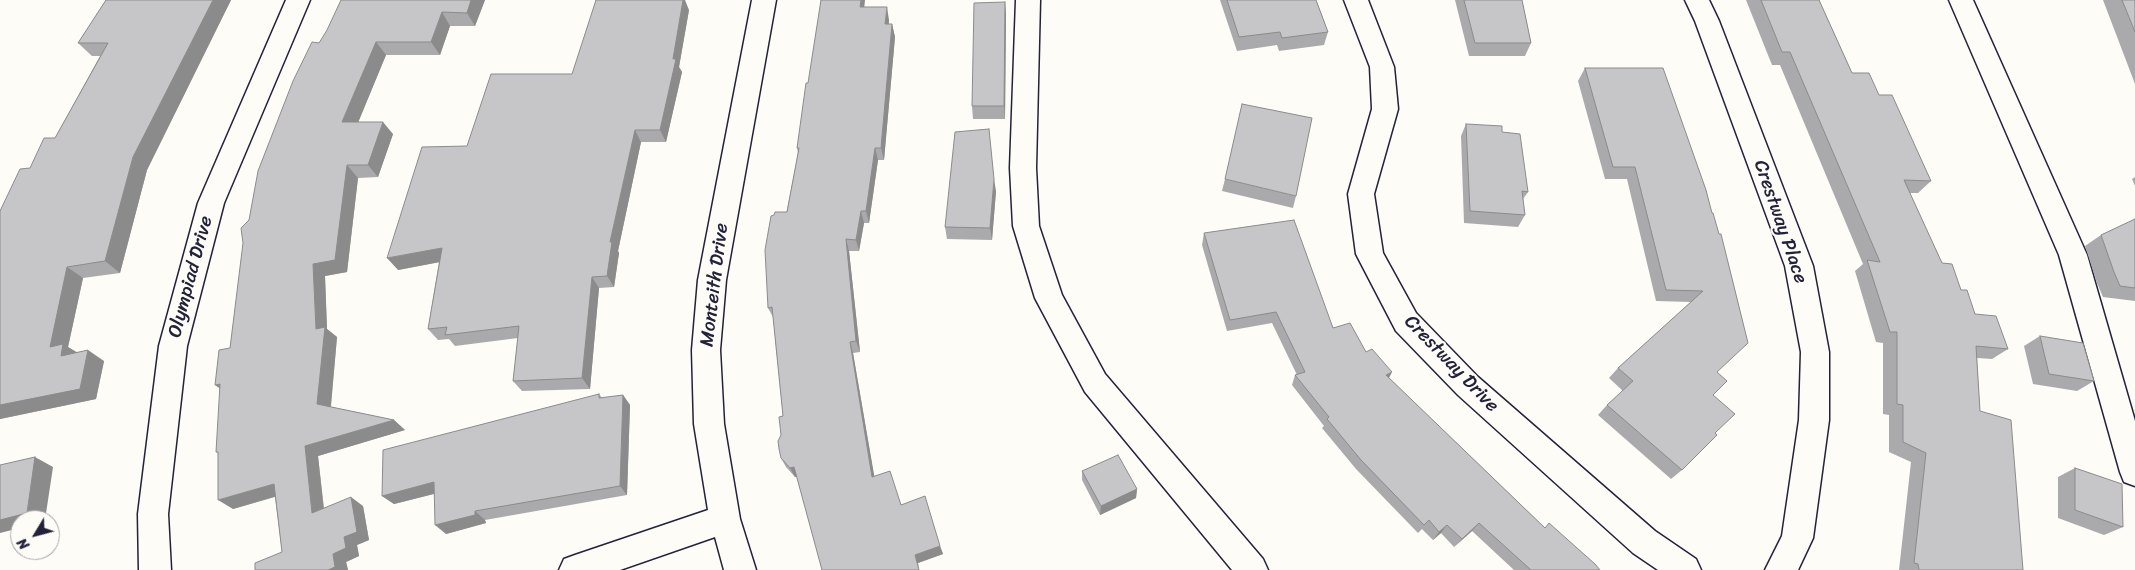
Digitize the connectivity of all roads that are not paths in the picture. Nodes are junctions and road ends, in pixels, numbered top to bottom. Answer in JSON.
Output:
{"nodes":[{"id":1,"x":298,"y":0,"type":"edge"},
{"id":2,"x":764,"y":0,"type":"edge"},
{"id":3,"x":1028,"y":0,"type":"edge"},
{"id":4,"x":1356,"y":0,"type":"edge"},
{"id":5,"x":1697,"y":0,"type":"edge"},
{"id":6,"x":1961,"y":0,"type":"edge"},
{"id":7,"x":2135,"y":472,"type":"edge"},
{"id":8,"x":725,"y":519,"type":"junction"},
{"id":9,"x":155,"y":570,"type":"edge"},
{"id":10,"x":575,"y":570,"type":"edge"},
{"id":11,"x":740,"y":570,"type":"edge"},
{"id":12,"x":1252,"y":570,"type":"edge"},
{"id":13,"x":1685,"y":570,"type":"edge"},
{"id":14,"x":1781,"y":570,"type":"edge"}],
"edges":[{"from":1,"to":9,"type":"street","name":"Olympiad Drive"},
{"from":2,"to":8,"type":"street","name":"Monteith Drive"},
{"from":3,"to":12,"type":"street"},
{"from":4,"to":13,"type":"street","name":"Crestway Drive"},
{"from":5,"to":14,"type":"street","name":"Crestway Place"},
{"from":6,"to":7,"type":"street"},
{"from":8,"to":10,"type":"street"},
{"from":8,"to":11,"type":"street","name":"Monteith Drive"}]}
